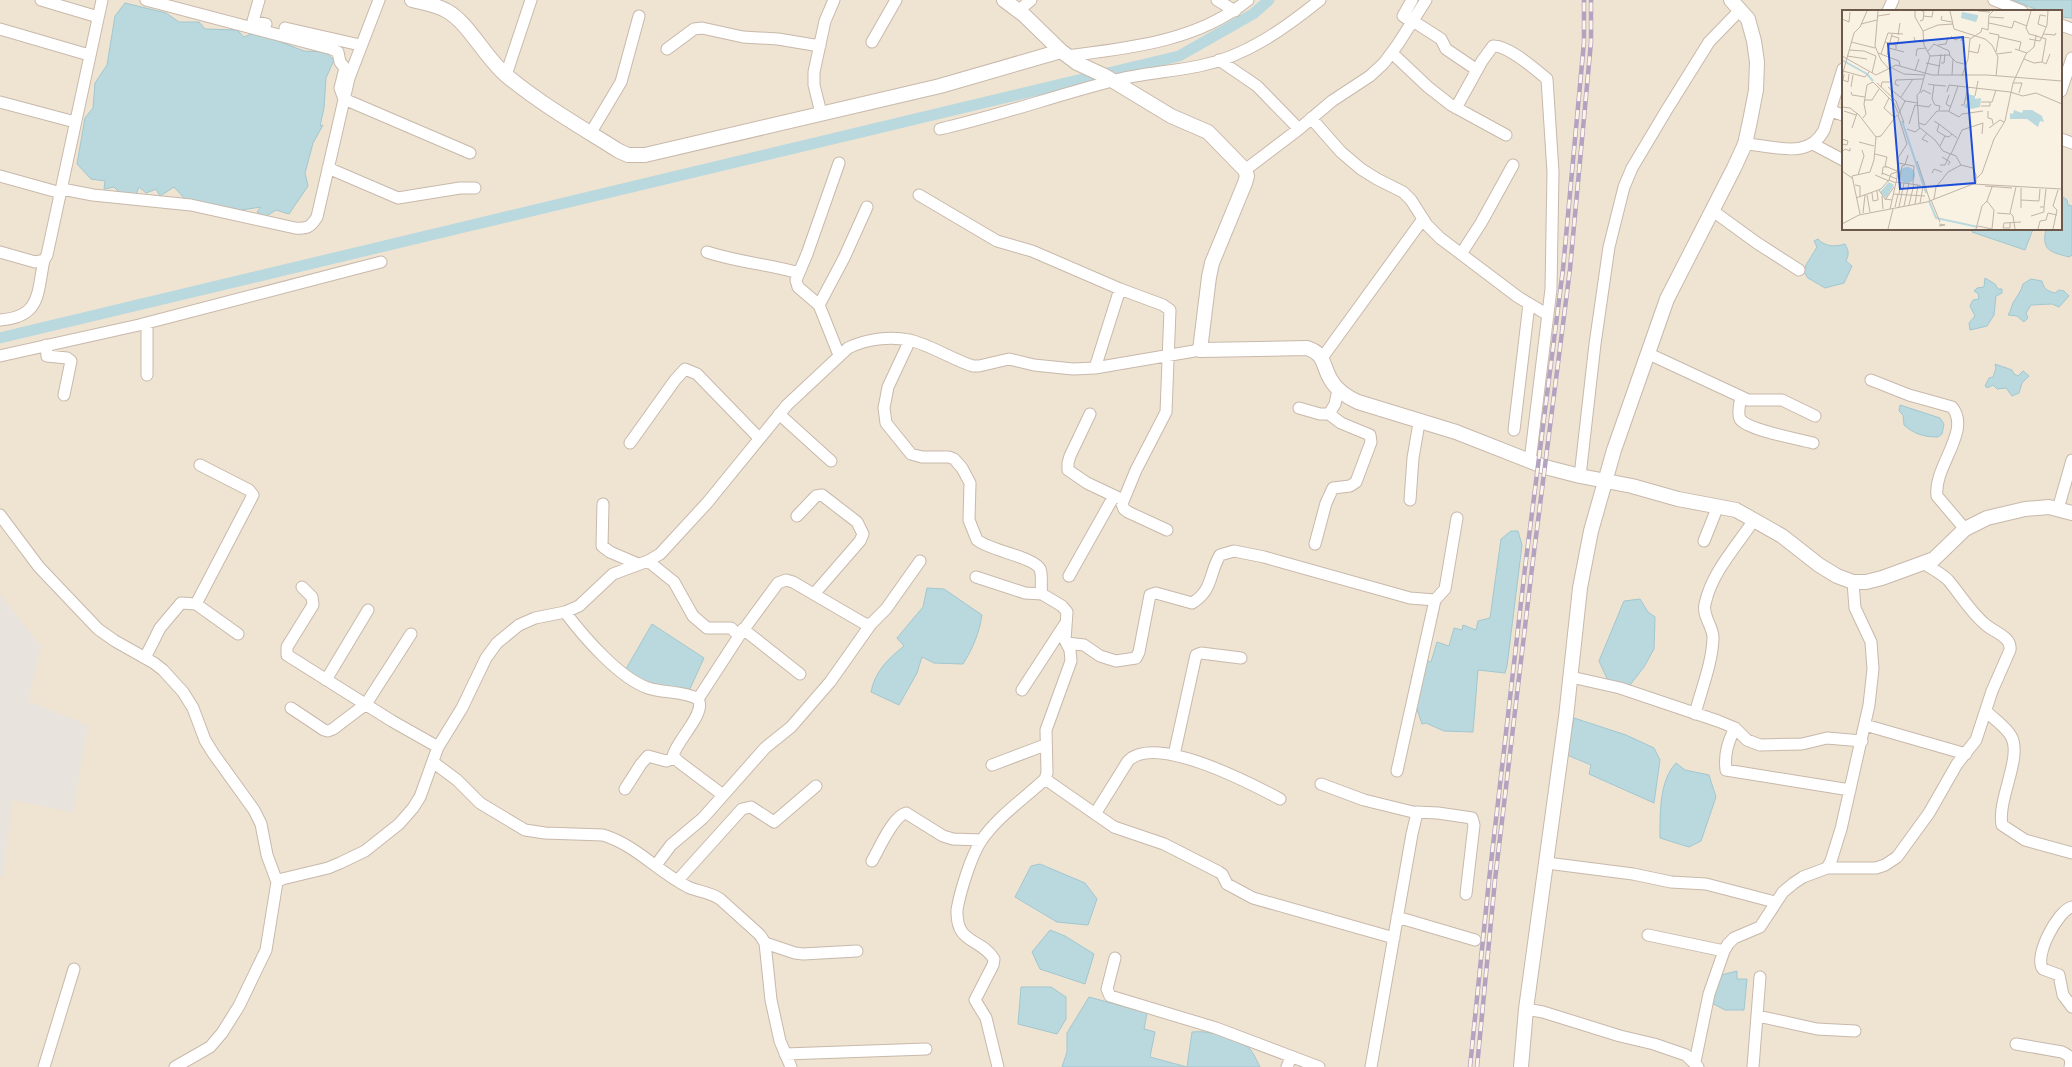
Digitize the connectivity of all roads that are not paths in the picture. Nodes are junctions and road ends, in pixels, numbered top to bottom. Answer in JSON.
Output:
{"nodes":[{"id":1,"x":41,"y":0,"type":"edge"},
{"id":2,"x":102,"y":0,"type":"edge"},
{"id":3,"x":146,"y":0,"type":"edge"},
{"id":4,"x":259,"y":0,"type":"edge"},
{"id":5,"x":378,"y":0,"type":"edge"},
{"id":6,"x":412,"y":0,"type":"edge"},
{"id":7,"x":531,"y":0,"type":"edge"},
{"id":8,"x":834,"y":0,"type":"edge"},
{"id":9,"x":896,"y":0,"type":"edge"},
{"id":10,"x":1004,"y":0,"type":"edge"},
{"id":11,"x":1031,"y":0,"type":"edge"},
{"id":12,"x":1217,"y":0,"type":"edge"},
{"id":13,"x":1248,"y":0,"type":"edge"},
{"id":14,"x":1320,"y":0,"type":"edge"},
{"id":15,"x":1412,"y":0,"type":"edge"},
{"id":16,"x":1426,"y":0,"type":"edge"},
{"id":17,"x":1893,"y":0,"type":"edge"},
{"id":18,"x":1994,"y":0,"type":"edge"},
{"id":19,"x":1735,"y":5,"type":"edge"},
{"id":20,"x":1888,"y":10,"type":"edge"},
{"id":21,"x":2018,"y":10,"type":"edge"},
{"id":22,"x":1018,"y":11,"type":"junction"},
{"id":23,"x":1235,"y":11,"type":"junction"},
{"id":24,"x":639,"y":16,"type":"dead end"},
{"id":25,"x":98,"y":17,"type":"junction"},
{"id":26,"x":1412,"y":22,"type":"junction"},
{"id":27,"x":2062,"y":25,"type":"edge"},
{"id":28,"x":0,"y":29,"type":"edge"},
{"id":29,"x":2072,"y":29,"type":"edge"},
{"id":30,"x":872,"y":42,"type":"dead end"},
{"id":31,"x":360,"y":45,"type":"junction"},
{"id":32,"x":820,"y":46,"type":"junction"},
{"id":33,"x":667,"y":50,"type":"dead end"},
{"id":34,"x":1392,"y":53,"type":"junction"},
{"id":35,"x":89,"y":55,"type":"junction"},
{"id":36,"x":1068,"y":56,"type":"junction"},
{"id":37,"x":2072,"y":58,"type":"edge"},
{"id":38,"x":1219,"y":60,"type":"junction"},
{"id":39,"x":1477,"y":70,"type":"junction"},
{"id":40,"x":1842,"y":72,"type":"edge"},
{"id":41,"x":506,"y":75,"type":"junction"},
{"id":42,"x":1109,"y":78,"type":"junction"},
{"id":43,"x":2062,"y":88,"type":"edge"},
{"id":44,"x":344,"y":99,"type":"junction"},
{"id":45,"x":0,"y":102,"type":"edge"},
{"id":46,"x":1456,"y":108,"type":"junction"},
{"id":47,"x":1831,"y":111,"type":"junction"},
{"id":48,"x":821,"y":113,"type":"junction"},
{"id":49,"x":1842,"y":115,"type":"edge"},
{"id":50,"x":1312,"y":118,"type":"junction"},
{"id":51,"x":76,"y":122,"type":"junction"},
{"id":52,"x":940,"y":129,"type":"dead end"},
{"id":53,"x":1299,"y":129,"type":"junction"},
{"id":54,"x":590,"y":134,"type":"junction"},
{"id":55,"x":1506,"y":135,"type":"dead end"},
{"id":56,"x":2062,"y":139,"type":"edge"},
{"id":57,"x":2072,"y":143,"type":"edge"},
{"id":58,"x":1745,"y":144,"type":"junction"},
{"id":59,"x":1813,"y":144,"type":"junction"},
{"id":60,"x":470,"y":153,"type":"dead end"},
{"id":61,"x":1842,"y":159,"type":"edge"},
{"id":62,"x":839,"y":163,"type":"dead end"},
{"id":63,"x":1513,"y":166,"type":"dead end"},
{"id":64,"x":328,"y":168,"type":"junction"},
{"id":65,"x":1245,"y":170,"type":"junction"},
{"id":66,"x":0,"y":176,"type":"edge"},
{"id":67,"x":475,"y":188,"type":"dead end"},
{"id":68,"x":62,"y":191,"type":"junction"},
{"id":69,"x":919,"y":195,"type":"dead end"},
{"id":70,"x":867,"y":207,"type":"dead end"},
{"id":71,"x":1713,"y":211,"type":"junction"},
{"id":72,"x":1423,"y":219,"type":"junction"},
{"id":73,"x":0,"y":252,"type":"edge"},
{"id":74,"x":707,"y":252,"type":"dead end"},
{"id":75,"x":1461,"y":254,"type":"junction"},
{"id":76,"x":44,"y":260,"type":"junction"},
{"id":77,"x":381,"y":262,"type":"dead end"},
{"id":78,"x":1799,"y":270,"type":"dead end"},
{"id":79,"x":799,"y":273,"type":"junction"},
{"id":80,"x":1120,"y":290,"type":"junction"},
{"id":81,"x":1529,"y":304,"type":"junction"},
{"id":82,"x":819,"y":305,"type":"junction"},
{"id":83,"x":1548,"y":314,"type":"junction"},
{"id":84,"x":0,"y":320,"type":"edge"},
{"id":85,"x":147,"y":324,"type":"junction"},
{"id":86,"x":910,"y":340,"type":"junction"},
{"id":87,"x":46,"y":345,"type":"junction"},
{"id":88,"x":1200,"y":350,"type":"junction"},
{"id":89,"x":1647,"y":353,"type":"junction"},
{"id":90,"x":839,"y":355,"type":"junction"},
{"id":91,"x":1169,"y":355,"type":"junction"},
{"id":92,"x":0,"y":356,"type":"edge"},
{"id":93,"x":1322,"y":358,"type":"junction"},
{"id":94,"x":1095,"y":368,"type":"junction"},
{"id":95,"x":147,"y":375,"type":"dead end"},
{"id":96,"x":1871,"y":380,"type":"dead end"},
{"id":97,"x":1338,"y":390,"type":"junction"},
{"id":98,"x":64,"y":395,"type":"dead end"},
{"id":99,"x":1741,"y":397,"type":"junction"},
{"id":100,"x":1299,"y":408,"type":"dead end"},
{"id":101,"x":779,"y":414,"type":"junction"},
{"id":102,"x":1090,"y":414,"type":"dead end"},
{"id":103,"x":1329,"y":414,"type":"junction"},
{"id":104,"x":1815,"y":416,"type":"dead end"},
{"id":105,"x":1419,"y":423,"type":"junction"},
{"id":106,"x":1514,"y":430,"type":"dead end"},
{"id":107,"x":759,"y":438,"type":"junction"},
{"id":108,"x":630,"y":443,"type":"dead end"},
{"id":109,"x":1813,"y":443,"type":"dead end"},
{"id":110,"x":2072,"y":460,"type":"edge"},
{"id":111,"x":831,"y":461,"type":"dead end"},
{"id":112,"x":1530,"y":461,"type":"junction"},
{"id":113,"x":200,"y":464,"type":"dead end"},
{"id":114,"x":1580,"y":476,"type":"junction"},
{"id":115,"x":1606,"y":481,"type":"junction"},
{"id":116,"x":1118,"y":498,"type":"junction"},
{"id":117,"x":1410,"y":500,"type":"dead end"},
{"id":118,"x":603,"y":504,"type":"dead end"},
{"id":119,"x":1718,"y":506,"type":"junction"},
{"id":120,"x":2058,"y":509,"type":"junction"},
{"id":121,"x":2072,"y":513,"type":"edge"},
{"id":122,"x":0,"y":515,"type":"edge"},
{"id":123,"x":797,"y":516,"type":"dead end"},
{"id":124,"x":1457,"y":518,"type":"dead end"},
{"id":125,"x":1754,"y":520,"type":"junction"},
{"id":126,"x":1965,"y":529,"type":"junction"},
{"id":127,"x":1167,"y":530,"type":"dead end"},
{"id":128,"x":1704,"y":541,"type":"dead end"},
{"id":129,"x":1316,"y":544,"type":"dead end"},
{"id":130,"x":920,"y":561,"type":"dead end"},
{"id":131,"x":643,"y":562,"type":"junction"},
{"id":132,"x":1925,"y":564,"type":"junction"},
{"id":133,"x":1069,"y":576,"type":"dead end"},
{"id":134,"x":976,"y":577,"type":"dead end"},
{"id":135,"x":1853,"y":582,"type":"junction"},
{"id":136,"x":302,"y":587,"type":"dead end"},
{"id":137,"x":814,"y":594,"type":"junction"},
{"id":138,"x":1042,"y":594,"type":"junction"},
{"id":139,"x":1435,"y":600,"type":"junction"},
{"id":140,"x":196,"y":604,"type":"junction"},
{"id":141,"x":368,"y":610,"type":"dead end"},
{"id":142,"x":565,"y":612,"type":"junction"},
{"id":143,"x":1068,"y":620,"type":"junction"},
{"id":144,"x":871,"y":624,"type":"junction"},
{"id":145,"x":741,"y":632,"type":"junction"},
{"id":146,"x":238,"y":634,"type":"dead end"},
{"id":147,"x":411,"y":634,"type":"dead end"},
{"id":148,"x":1067,"y":643,"type":"junction"},
{"id":149,"x":145,"y":658,"type":"junction"},
{"id":150,"x":1241,"y":658,"type":"dead end"},
{"id":151,"x":800,"y":674,"type":"dead end"},
{"id":152,"x":1571,"y":677,"type":"junction"},
{"id":153,"x":326,"y":680,"type":"junction"},
{"id":154,"x":1022,"y":690,"type":"dead end"},
{"id":155,"x":698,"y":699,"type":"junction"},
{"id":156,"x":366,"y":704,"type":"junction"},
{"id":157,"x":291,"y":708,"type":"dead end"},
{"id":158,"x":1987,"y":712,"type":"junction"},
{"id":159,"x":1695,"y":714,"type":"junction"},
{"id":160,"x":1865,"y":725,"type":"junction"},
{"id":161,"x":1735,"y":728,"type":"junction"},
{"id":162,"x":1862,"y":741,"type":"junction"},
{"id":163,"x":1045,"y":745,"type":"junction"},
{"id":164,"x":438,"y":747,"type":"junction"},
{"id":165,"x":1966,"y":754,"type":"junction"},
{"id":166,"x":1174,"y":755,"type":"junction"},
{"id":167,"x":675,"y":758,"type":"junction"},
{"id":168,"x":433,"y":762,"type":"junction"},
{"id":169,"x":992,"y":765,"type":"dead end"},
{"id":170,"x":1397,"y":771,"type":"dead end"},
{"id":171,"x":1045,"y":779,"type":"junction"},
{"id":172,"x":1321,"y":784,"type":"dead end"},
{"id":173,"x":816,"y":786,"type":"dead end"},
{"id":174,"x":625,"y":789,"type":"dead end"},
{"id":175,"x":1850,"y":790,"type":"junction"},
{"id":176,"x":723,"y":795,"type":"junction"},
{"id":177,"x":1280,"y":799,"type":"dead end"},
{"id":178,"x":1416,"y":812,"type":"junction"},
{"id":179,"x":1095,"y":814,"type":"junction"},
{"id":180,"x":981,"y":840,"type":"junction"},
{"id":181,"x":2072,"y":853,"type":"edge"},
{"id":182,"x":872,"y":860,"type":"dead end"},
{"id":183,"x":1546,"y":863,"type":"junction"},
{"id":184,"x":656,"y":865,"type":"junction"},
{"id":185,"x":1827,"y":868,"type":"junction"},
{"id":186,"x":678,"y":880,"type":"junction"},
{"id":187,"x":277,"y":882,"type":"junction"},
{"id":188,"x":1466,"y":894,"type":"dead end"},
{"id":189,"x":1775,"y":902,"type":"junction"},
{"id":190,"x":2072,"y":907,"type":"edge"},
{"id":191,"x":1398,"y":918,"type":"junction"},
{"id":192,"x":1648,"y":935,"type":"dead end"},
{"id":193,"x":1394,"y":938,"type":"junction"},
{"id":194,"x":1475,"y":940,"type":"dead end"},
{"id":195,"x":765,"y":943,"type":"junction"},
{"id":196,"x":857,"y":950,"type":"dead end"},
{"id":197,"x":1724,"y":951,"type":"junction"},
{"id":198,"x":1115,"y":958,"type":"dead end"},
{"id":199,"x":74,"y":969,"type":"dead end"},
{"id":200,"x":1760,"y":977,"type":"dead end"},
{"id":201,"x":2072,"y":1007,"type":"edge"},
{"id":202,"x":1526,"y":1009,"type":"junction"},
{"id":203,"x":1758,"y":1016,"type":"junction"},
{"id":204,"x":1855,"y":1031,"type":"dead end"},
{"id":205,"x":2016,"y":1044,"type":"dead end"},
{"id":206,"x":926,"y":1049,"type":"dead end"},
{"id":207,"x":786,"y":1054,"type":"junction"},
{"id":208,"x":2071,"y":1060,"type":"edge"},
{"id":209,"x":1289,"y":1062,"type":"edge"},
{"id":210,"x":1696,"y":1065,"type":"edge"},
{"id":211,"x":44,"y":1067,"type":"edge"},
{"id":212,"x":174,"y":1067,"type":"edge"},
{"id":213,"x":791,"y":1067,"type":"edge"},
{"id":214,"x":998,"y":1067,"type":"edge"},
{"id":215,"x":1318,"y":1067,"type":"edge"},
{"id":216,"x":1371,"y":1067,"type":"edge"},
{"id":217,"x":1521,"y":1067,"type":"edge"},
{"id":218,"x":1753,"y":1067,"type":"edge"}],
"edges":[{"from":1,"to":25,"type":"street"},
{"from":2,"to":25,"type":"street"},
{"from":3,"to":44,"type":"street"},
{"from":4,"to":31,"type":"street"},
{"from":5,"to":31,"type":"street"},
{"from":6,"to":41,"type":"street"},
{"from":7,"to":41,"type":"street"},
{"from":8,"to":32,"type":"street"},
{"from":9,"to":30,"type":"street"},
{"from":10,"to":22,"type":"street"},
{"from":11,"to":22,"type":"street"},
{"from":12,"to":23,"type":"street"},
{"from":13,"to":23,"type":"street"},
{"from":14,"to":38,"type":"street"},
{"from":15,"to":26,"type":"street"},
{"from":16,"to":26,"type":"street"},
{"from":17,"to":20,"type":"street"},
{"from":18,"to":21,"type":"street"},
{"from":19,"to":58,"type":"street"},
{"from":19,"to":114,"type":"street"},
{"from":22,"to":36,"type":"street"},
{"from":23,"to":36,"type":"street"},
{"from":24,"to":54,"type":"street"},
{"from":25,"to":35,"type":"street"},
{"from":26,"to":34,"type":"street"},
{"from":26,"to":39,"type":"street"},
{"from":27,"to":29,"type":"street"},
{"from":28,"to":35,"type":"street"},
{"from":31,"to":44,"type":"street"},
{"from":32,"to":33,"type":"street"},
{"from":32,"to":48,"type":"street"},
{"from":34,"to":46,"type":"street"},
{"from":34,"to":50,"type":"street"},
{"from":35,"to":51,"type":"street"},
{"from":36,"to":42,"type":"street"},
{"from":36,"to":48,"type":"street"},
{"from":37,"to":43,"type":"street"},
{"from":38,"to":42,"type":"street"},
{"from":38,"to":53,"type":"street"},
{"from":39,"to":46,"type":"street"},
{"from":39,"to":83,"type":"street"},
{"from":40,"to":47,"type":"street"},
{"from":41,"to":54,"type":"street"},
{"from":42,"to":52,"type":"street"},
{"from":42,"to":65,"type":"street"},
{"from":44,"to":60,"type":"street"},
{"from":44,"to":64,"type":"street"},
{"from":45,"to":51,"type":"street"},
{"from":46,"to":55,"type":"street"},
{"from":47,"to":49,"type":"street"},
{"from":47,"to":59,"type":"street"},
{"from":48,"to":54,"type":"street"},
{"from":50,"to":53,"type":"street"},
{"from":50,"to":72,"type":"street"},
{"from":51,"to":68,"type":"street"},
{"from":53,"to":65,"type":"street"},
{"from":56,"to":57,"type":"street"},
{"from":58,"to":59,"type":"street"},
{"from":58,"to":71,"type":"street"},
{"from":59,"to":61,"type":"street"},
{"from":62,"to":79,"type":"street"},
{"from":63,"to":75,"type":"street"},
{"from":64,"to":67,"type":"street"},
{"from":64,"to":68,"type":"street"},
{"from":65,"to":88,"type":"street"},
{"from":66,"to":68,"type":"street"},
{"from":68,"to":76,"type":"street"},
{"from":69,"to":80,"type":"street"},
{"from":70,"to":82,"type":"street"},
{"from":71,"to":78,"type":"street"},
{"from":71,"to":89,"type":"street"},
{"from":72,"to":75,"type":"street"},
{"from":72,"to":93,"type":"street"},
{"from":73,"to":76,"type":"street"},
{"from":74,"to":79,"type":"street"},
{"from":75,"to":81,"type":"street"},
{"from":76,"to":84,"type":"street"},
{"from":77,"to":85,"type":"street"},
{"from":79,"to":82,"type":"street"},
{"from":80,"to":91,"type":"street"},
{"from":80,"to":94,"type":"street"},
{"from":81,"to":83,"type":"street"},
{"from":81,"to":106,"type":"street"},
{"from":82,"to":90,"type":"street"},
{"from":83,"to":112,"type":"street"},
{"from":85,"to":87,"type":"street"},
{"from":85,"to":95,"type":"street"},
{"from":86,"to":90,"type":"street"},
{"from":86,"to":94,"type":"street"},
{"from":86,"to":138,"type":"street"},
{"from":87,"to":92,"type":"street"},
{"from":87,"to":98,"type":"street"},
{"from":88,"to":91,"type":"street"},
{"from":88,"to":93,"type":"street"},
{"from":89,"to":99,"type":"street"},
{"from":89,"to":115,"type":"street"},
{"from":90,"to":101,"type":"street"},
{"from":91,"to":94,"type":"street"},
{"from":91,"to":116,"type":"street"},
{"from":93,"to":97,"type":"street"},
{"from":96,"to":126,"type":"street"},
{"from":97,"to":103,"type":"street"},
{"from":97,"to":105,"type":"street"},
{"from":99,"to":104,"type":"street"},
{"from":99,"to":109,"type":"street"},
{"from":100,"to":103,"type":"street"},
{"from":101,"to":107,"type":"street"},
{"from":101,"to":111,"type":"street"},
{"from":102,"to":116,"type":"street"},
{"from":103,"to":129,"type":"street"},
{"from":105,"to":112,"type":"street"},
{"from":105,"to":117,"type":"street"},
{"from":107,"to":108,"type":"street"},
{"from":107,"to":131,"type":"street"},
{"from":110,"to":120,"type":"street"},
{"from":112,"to":114,"type":"street"},
{"from":113,"to":140,"type":"street"},
{"from":114,"to":115,"type":"street"},
{"from":115,"to":119,"type":"street"},
{"from":115,"to":152,"type":"street"},
{"from":116,"to":127,"type":"street"},
{"from":116,"to":133,"type":"street"},
{"from":118,"to":131,"type":"street"},
{"from":119,"to":125,"type":"street"},
{"from":119,"to":128,"type":"street"},
{"from":120,"to":121,"type":"street"},
{"from":120,"to":126,"type":"street"},
{"from":122,"to":149,"type":"street"},
{"from":123,"to":137,"type":"street"},
{"from":124,"to":139,"type":"street"},
{"from":125,"to":135,"type":"street"},
{"from":125,"to":159,"type":"street"},
{"from":126,"to":132,"type":"street"},
{"from":130,"to":144,"type":"street"},
{"from":131,"to":142,"type":"street"},
{"from":131,"to":145,"type":"street"},
{"from":132,"to":135,"type":"street"},
{"from":132,"to":158,"type":"street"},
{"from":134,"to":138,"type":"street"},
{"from":135,"to":160,"type":"street"},
{"from":136,"to":153,"type":"street"},
{"from":137,"to":144,"type":"street"},
{"from":137,"to":145,"type":"street"},
{"from":138,"to":143,"type":"street"},
{"from":139,"to":148,"type":"street"},
{"from":139,"to":170,"type":"street"},
{"from":140,"to":146,"type":"street"},
{"from":140,"to":149,"type":"street"},
{"from":141,"to":153,"type":"street"},
{"from":142,"to":155,"type":"street"},
{"from":142,"to":164,"type":"street"},
{"from":143,"to":148,"type":"street"},
{"from":143,"to":154,"type":"street"},
{"from":144,"to":176,"type":"street"},
{"from":145,"to":151,"type":"street"},
{"from":145,"to":155,"type":"street"},
{"from":147,"to":156,"type":"street"},
{"from":148,"to":163,"type":"street"},
{"from":149,"to":187,"type":"street"},
{"from":150,"to":166,"type":"street"},
{"from":152,"to":159,"type":"street"},
{"from":152,"to":183,"type":"street"},
{"from":153,"to":156,"type":"street"},
{"from":155,"to":167,"type":"street"},
{"from":156,"to":157,"type":"street"},
{"from":156,"to":164,"type":"street"},
{"from":158,"to":165,"type":"street"},
{"from":158,"to":181,"type":"street"},
{"from":159,"to":161,"type":"street"},
{"from":160,"to":162,"type":"street"},
{"from":160,"to":165,"type":"street"},
{"from":161,"to":162,"type":"street"},
{"from":161,"to":175,"type":"street"},
{"from":162,"to":175,"type":"street"},
{"from":163,"to":169,"type":"street"},
{"from":163,"to":171,"type":"street"},
{"from":164,"to":168,"type":"street"},
{"from":165,"to":185,"type":"street"},
{"from":166,"to":177,"type":"street"},
{"from":166,"to":179,"type":"street"},
{"from":167,"to":174,"type":"street"},
{"from":167,"to":176,"type":"street"},
{"from":168,"to":184,"type":"street"},
{"from":168,"to":187,"type":"street"},
{"from":171,"to":179,"type":"street"},
{"from":171,"to":180,"type":"street"},
{"from":172,"to":178,"type":"street"},
{"from":173,"to":186,"type":"street"},
{"from":175,"to":185,"type":"street"},
{"from":176,"to":184,"type":"street"},
{"from":178,"to":188,"type":"street"},
{"from":178,"to":191,"type":"street"},
{"from":179,"to":193,"type":"street"},
{"from":180,"to":182,"type":"street"},
{"from":180,"to":214,"type":"street"},
{"from":183,"to":189,"type":"street"},
{"from":183,"to":202,"type":"street"},
{"from":184,"to":186,"type":"street"},
{"from":185,"to":189,"type":"street"},
{"from":186,"to":195,"type":"street"},
{"from":187,"to":212,"type":"street"},
{"from":189,"to":197,"type":"street"},
{"from":190,"to":201,"type":"street"},
{"from":191,"to":193,"type":"street"},
{"from":191,"to":194,"type":"street"},
{"from":192,"to":197,"type":"street"},
{"from":193,"to":216,"type":"street"},
{"from":195,"to":196,"type":"street"},
{"from":195,"to":207,"type":"street"},
{"from":197,"to":210,"type":"street"},
{"from":198,"to":209,"type":"street"},
{"from":199,"to":211,"type":"street"},
{"from":200,"to":203,"type":"street"},
{"from":202,"to":210,"type":"street"},
{"from":202,"to":217,"type":"street"},
{"from":203,"to":204,"type":"street"},
{"from":203,"to":218,"type":"street"},
{"from":205,"to":208,"type":"street"},
{"from":206,"to":207,"type":"street"},
{"from":207,"to":213,"type":"street"},
{"from":209,"to":215,"type":"street"}]}
